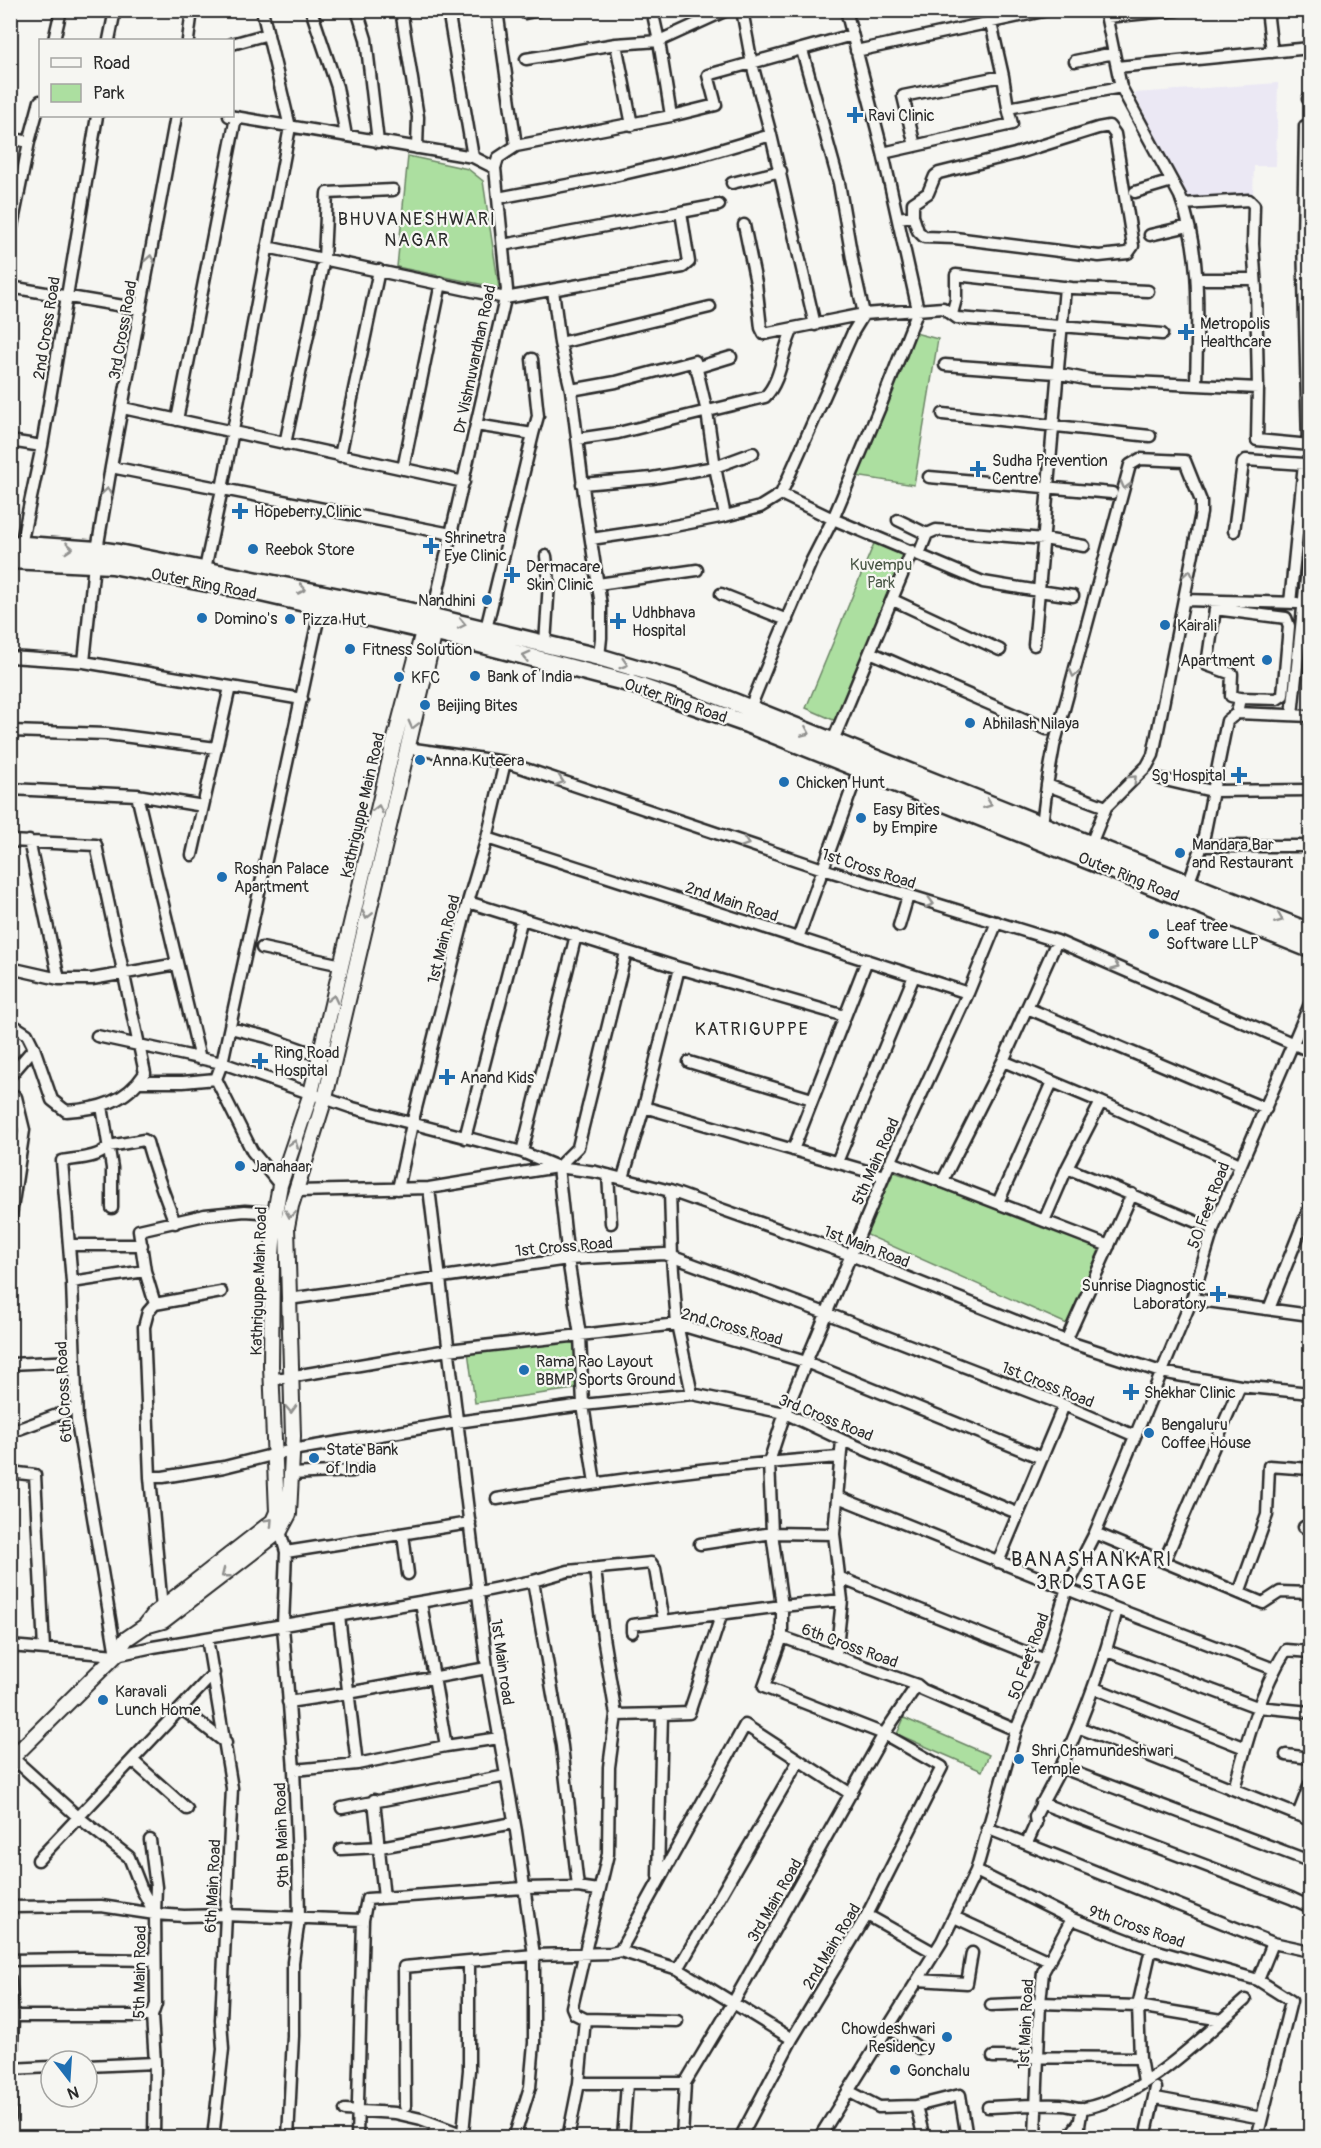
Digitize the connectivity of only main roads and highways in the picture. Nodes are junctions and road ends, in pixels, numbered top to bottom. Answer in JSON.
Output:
{"nodes":[{"id":1,"x":16,"y":545,"type":"edge"},
{"id":2,"x":96,"y":557,"type":"junction"},
{"id":3,"x":10,"y":560,"type":"edge"},
{"id":4,"x":432,"y":621,"type":"junction"},
{"id":5,"x":1185,"y":890,"type":"junction"},
{"id":6,"x":1311,"y":932,"type":"edge"},
{"id":7,"x":1311,"y":949,"type":"edge"},
{"id":8,"x":145,"y":1626,"type":"junction"},
{"id":9,"x":12,"y":1759,"type":"edge"}],
"edges":[{"from":1,"to":2,"type":"highway","name":"Outer Ring Road","one_way":true},
{"from":2,"to":3,"type":"highway","name":"Outer Ring Road"},
{"from":2,"to":4,"type":"highway","name":"Outer Ring Road","one_way":true},
{"from":2,"to":4,"type":"highway","name":"Outer Ring Road"},
{"from":5,"to":4,"type":"highway","name":"Outer Ring Road","one_way":true},
{"from":4,"to":5,"type":"highway","name":"Outer Ring Road","one_way":true},
{"from":8,"to":4,"type":"main road","name":"Kathriguppe Main Road","one_way":true},
{"from":4,"to":8,"type":"main road","name":"Kathriguppe Main Road","one_way":true},
{"from":5,"to":6,"type":"highway","name":"Outer Ring Road","one_way":true},
{"from":5,"to":7,"type":"highway","name":"Outer Ring Road"},
{"from":8,"to":9,"type":"main road","name":"Kathriguppe Main Road"}]}
